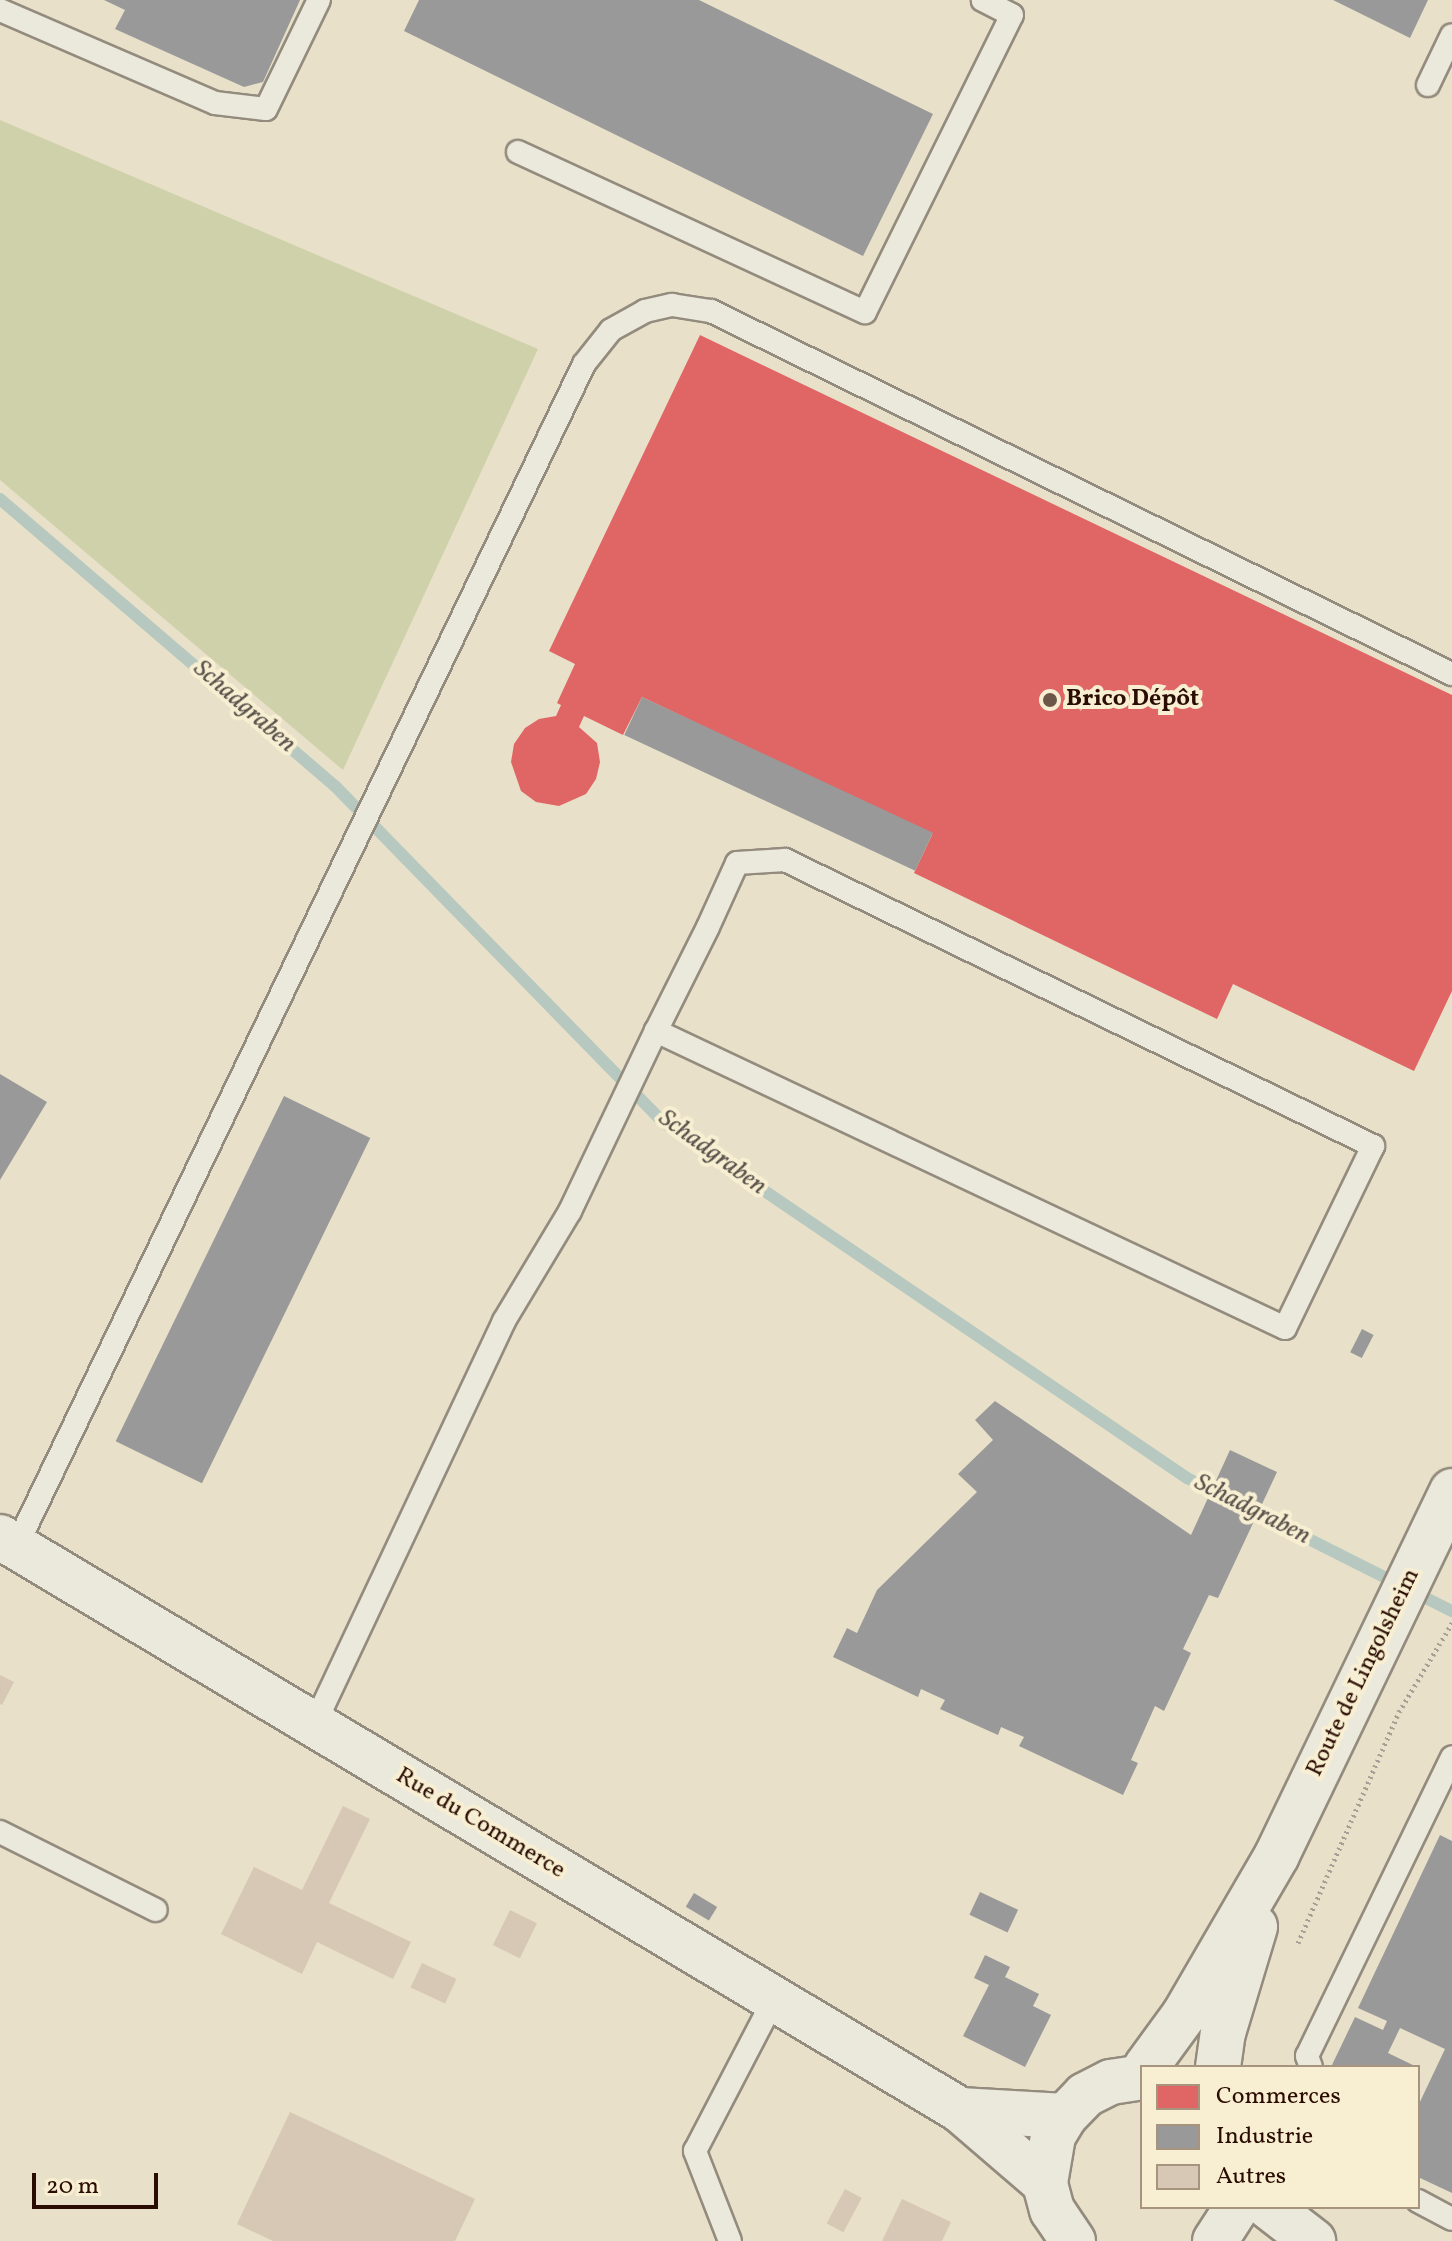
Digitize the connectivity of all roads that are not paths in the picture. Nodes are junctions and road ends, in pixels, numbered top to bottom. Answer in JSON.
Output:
{"nodes":[{"id":1,"x":319,"y":0,"type":"edge"},
{"id":2,"x":983,"y":0,"type":"edge"},
{"id":3,"x":16,"y":10,"type":"edge"},
{"id":4,"x":1452,"y":35,"type":"edge"},
{"id":5,"x":1428,"y":85,"type":"dead end"},
{"id":6,"x":518,"y":152,"type":"dead end"},
{"id":7,"x":1452,"y":674,"type":"edge"},
{"id":8,"x":656,"y":1031,"type":"junction"},
{"id":9,"x":1452,"y":1491,"type":"edge"},
{"id":10,"x":8,"y":1542,"type":"edge"},
{"id":11,"x":314,"y":1725,"type":"junction"},
{"id":12,"x":1452,"y":1757,"type":"edge"},
{"id":13,"x":0,"y":1832,"type":"edge"},
{"id":14,"x":1277,"y":1855,"type":"junction"},
{"id":15,"x":156,"y":1910,"type":"dead end"},
{"id":16,"x":774,"y":1999,"type":"junction"},
{"id":17,"x":1148,"y":2065,"type":"edge"},
{"id":18,"x":1218,"y":2065,"type":"edge"},
{"id":19,"x":1310,"y":2065,"type":"edge"},
{"id":20,"x":1140,"y":2074,"type":"edge"},
{"id":21,"x":960,"y":2110,"type":"junction"},
{"id":22,"x":1065,"y":2116,"type":"junction"},
{"id":23,"x":1045,"y":2183,"type":"junction"},
{"id":24,"x":1420,"y":2202,"type":"edge"},
{"id":25,"x":1236,"y":2209,"type":"edge"},
{"id":26,"x":1272,"y":2209,"type":"edge"},
{"id":27,"x":1452,"y":2219,"type":"edge"},
{"id":28,"x":1067,"y":2239,"type":"edge"},
{"id":29,"x":730,"y":2241,"type":"edge"},
{"id":30,"x":1215,"y":2241,"type":"edge"},
{"id":31,"x":1313,"y":2241,"type":"edge"}],
"edges":[{"from":1,"to":3,"type":"lane"},
{"from":2,"to":6,"type":"lane"},
{"from":4,"to":5,"type":"lane"},
{"from":7,"to":10,"type":"lane"},
{"from":8,"to":8,"type":"lane"},
{"from":8,"to":11,"type":"lane"},
{"from":9,"to":14,"type":"street","name":"Route de Lingolsheim"},
{"from":10,"to":11,"type":"street","name":"Rue du Commerce"},
{"from":11,"to":16,"type":"street","name":"Rue du Commerce"},
{"from":12,"to":19,"type":"lane"},
{"from":13,"to":15,"type":"lane"},
{"from":14,"to":17,"type":"street"},
{"from":14,"to":18,"type":"street"},
{"from":16,"to":21,"type":"street","name":"Rue du Commerce"},
{"from":16,"to":29,"type":"lane"},
{"from":20,"to":22,"type":"street"},
{"from":21,"to":22,"type":"street","name":"Rue du Commerce"},
{"from":21,"to":23,"type":"street","name":"Rue du Commerce"},
{"from":22,"to":23,"type":"street"},
{"from":23,"to":28,"type":"street"},
{"from":24,"to":27,"type":"lane"},
{"from":25,"to":30,"type":"street"},
{"from":26,"to":31,"type":"street"}]}
